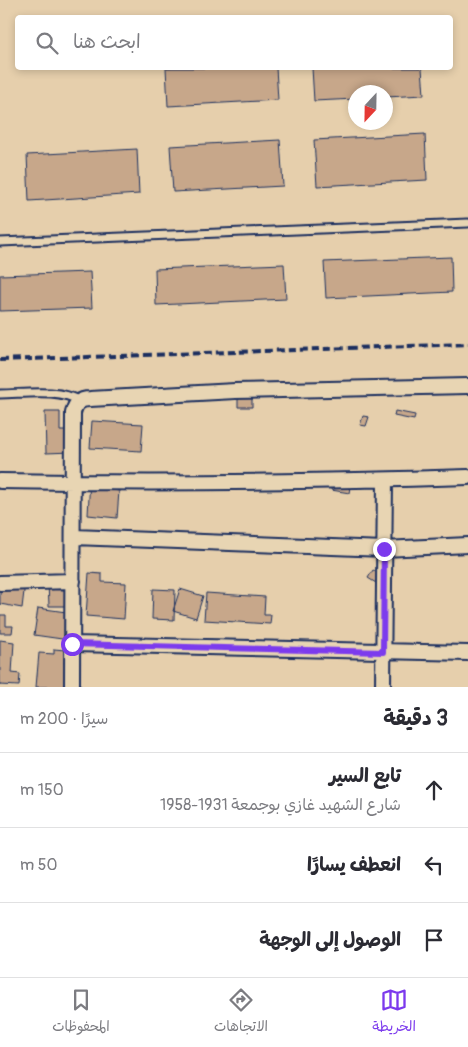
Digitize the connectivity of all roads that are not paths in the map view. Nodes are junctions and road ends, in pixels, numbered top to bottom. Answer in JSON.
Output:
{"nodes":[{"id":1,"x":468,"y":223,"type":"edge"},
{"id":2,"x":0,"y":242,"type":"edge"},
{"id":3,"x":468,"y":386,"type":"edge"},
{"id":4,"x":0,"y":394,"type":"edge"},
{"id":5,"x":80,"y":401,"type":"junction"},
{"id":6,"x":468,"y":477,"type":"edge"},
{"id":7,"x":385,"y":480,"type":"junction"},
{"id":8,"x":0,"y":481,"type":"edge"},
{"id":9,"x":74,"y":482,"type":"junction"},
{"id":10,"x":74,"y":537,"type":"junction"},
{"id":11,"x":468,"y":544,"type":"edge"},
{"id":12,"x":384,"y":549,"type":"junction"},
{"id":13,"x":73,"y":581,"type":"junction"},
{"id":14,"x":0,"y":583,"type":"edge"},
{"id":15,"x":72,"y":644,"type":"junction"},
{"id":16,"x":383,"y":652,"type":"junction"},
{"id":17,"x":468,"y":653,"type":"edge"},
{"id":18,"x":72,"y":687,"type":"edge"},
{"id":19,"x":383,"y":687,"type":"edge"}],
"edges":[{"from":1,"to":2,"type":"lane"},
{"from":3,"to":5,"type":"street"},
{"from":4,"to":5,"type":"lane"},
{"from":5,"to":9,"type":"street"},
{"from":6,"to":7,"type":"street"},
{"from":7,"to":9,"type":"street"},
{"from":7,"to":12,"type":"street"},
{"from":8,"to":9,"type":"street"},
{"from":9,"to":10,"type":"street"},
{"from":10,"to":12,"type":"street"},
{"from":10,"to":13,"type":"street"},
{"from":11,"to":12,"type":"street"},
{"from":12,"to":16,"type":"street"},
{"from":13,"to":14,"type":"street"},
{"from":13,"to":15,"type":"street"},
{"from":15,"to":16,"type":"street"},
{"from":15,"to":18,"type":"street"},
{"from":16,"to":17,"type":"street"},
{"from":16,"to":19,"type":"street"}]}
